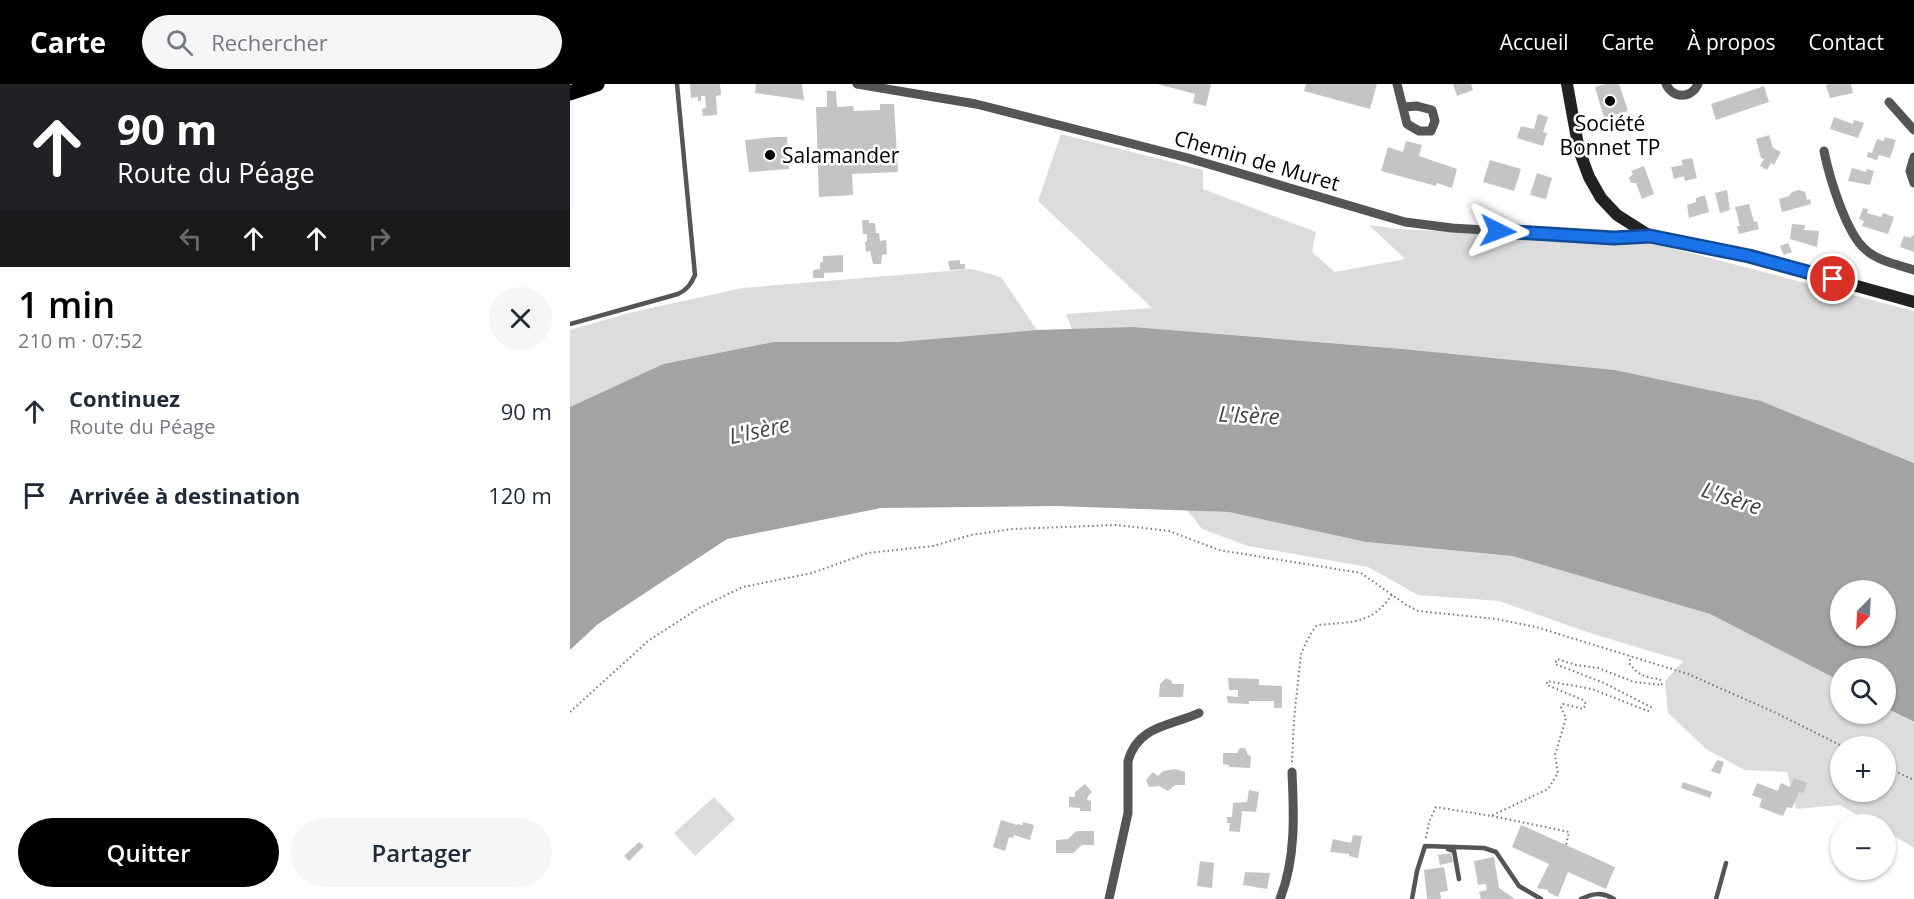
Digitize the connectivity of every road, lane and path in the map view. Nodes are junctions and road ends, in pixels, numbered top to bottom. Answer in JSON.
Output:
{"nodes":[{"id":1,"x":597,"y":84,"type":"edge"},
{"id":2,"x":677,"y":84,"type":"edge"},
{"id":3,"x":857,"y":84,"type":"edge"},
{"id":4,"x":1396,"y":84,"type":"edge"},
{"id":5,"x":1567,"y":84,"type":"edge"},
{"id":6,"x":1666,"y":84,"type":"edge"},
{"id":7,"x":1698,"y":84,"type":"edge"},
{"id":8,"x":570,"y":93,"type":"edge"},
{"id":9,"x":1889,"y":102,"type":"dead end"},
{"id":10,"x":1404,"y":107,"type":"dead end"},
{"id":11,"x":1914,"y":130,"type":"edge"},
{"id":12,"x":1824,"y":151,"type":"dead end"},
{"id":13,"x":1914,"y":157,"type":"edge"},
{"id":14,"x":1914,"y":183,"type":"edge"},
{"id":15,"x":1650,"y":236,"type":"junction"},
{"id":16,"x":1914,"y":270,"type":"edge"},
{"id":17,"x":1914,"y":302,"type":"edge"},
{"id":18,"x":570,"y":324,"type":"edge"},
{"id":19,"x":1392,"y":594,"type":"junction"},
{"id":20,"x":1630,"y":656,"type":"junction"},
{"id":21,"x":570,"y":712,"type":"edge"},
{"id":22,"x":1199,"y":713,"type":"dead end"},
{"id":23,"x":1830,"y":740,"type":"edge"},
{"id":24,"x":1292,"y":772,"type":"joint"},
{"id":25,"x":1896,"y":772,"type":"edge"},
{"id":26,"x":1914,"y":780,"type":"edge"},
{"id":27,"x":1491,"y":816,"type":"junction"},
{"id":28,"x":1566,"y":845,"type":"dead end"},
{"id":29,"x":1425,"y":846,"type":"junction"},
{"id":30,"x":1446,"y":848,"type":"junction"},
{"id":31,"x":1726,"y":863,"type":"dead end"},
{"id":32,"x":1459,"y":879,"type":"dead end"},
{"id":33,"x":1109,"y":899,"type":"edge"},
{"id":34,"x":1280,"y":899,"type":"edge"},
{"id":35,"x":1412,"y":899,"type":"edge"},
{"id":36,"x":1541,"y":899,"type":"edge"},
{"id":37,"x":1581,"y":899,"type":"edge"},
{"id":38,"x":1614,"y":899,"type":"edge"},
{"id":39,"x":1716,"y":899,"type":"edge"}],
"edges":[{"from":1,"to":8,"type":"main road"},
{"from":2,"to":18,"type":"lane"},
{"from":3,"to":15,"type":"street","name":"Chemin de Muret"},
{"from":4,"to":10,"type":"street"},
{"from":5,"to":15,"type":"street"},
{"from":6,"to":7,"type":"street"},
{"from":9,"to":11,"type":"street"},
{"from":12,"to":16,"type":"street"},
{"from":13,"to":14,"type":"street"},
{"from":15,"to":17,"type":"street"},
{"from":19,"to":20,"type":"path"},
{"from":19,"to":21,"type":"path"},
{"from":19,"to":24,"type":"path"},
{"from":20,"to":23,"type":"path"},
{"from":20,"to":27,"type":"path"},
{"from":22,"to":33,"type":"street"},
{"from":24,"to":34,"type":"street"},
{"from":25,"to":26,"type":"path"},
{"from":27,"to":28,"type":"path"},
{"from":27,"to":29,"type":"path"},
{"from":29,"to":30,"type":"lane"},
{"from":29,"to":35,"type":"lane"},
{"from":30,"to":32,"type":"lane"},
{"from":30,"to":36,"type":"lane"},
{"from":31,"to":39,"type":"lane"},
{"from":37,"to":38,"type":"lane"}]}
